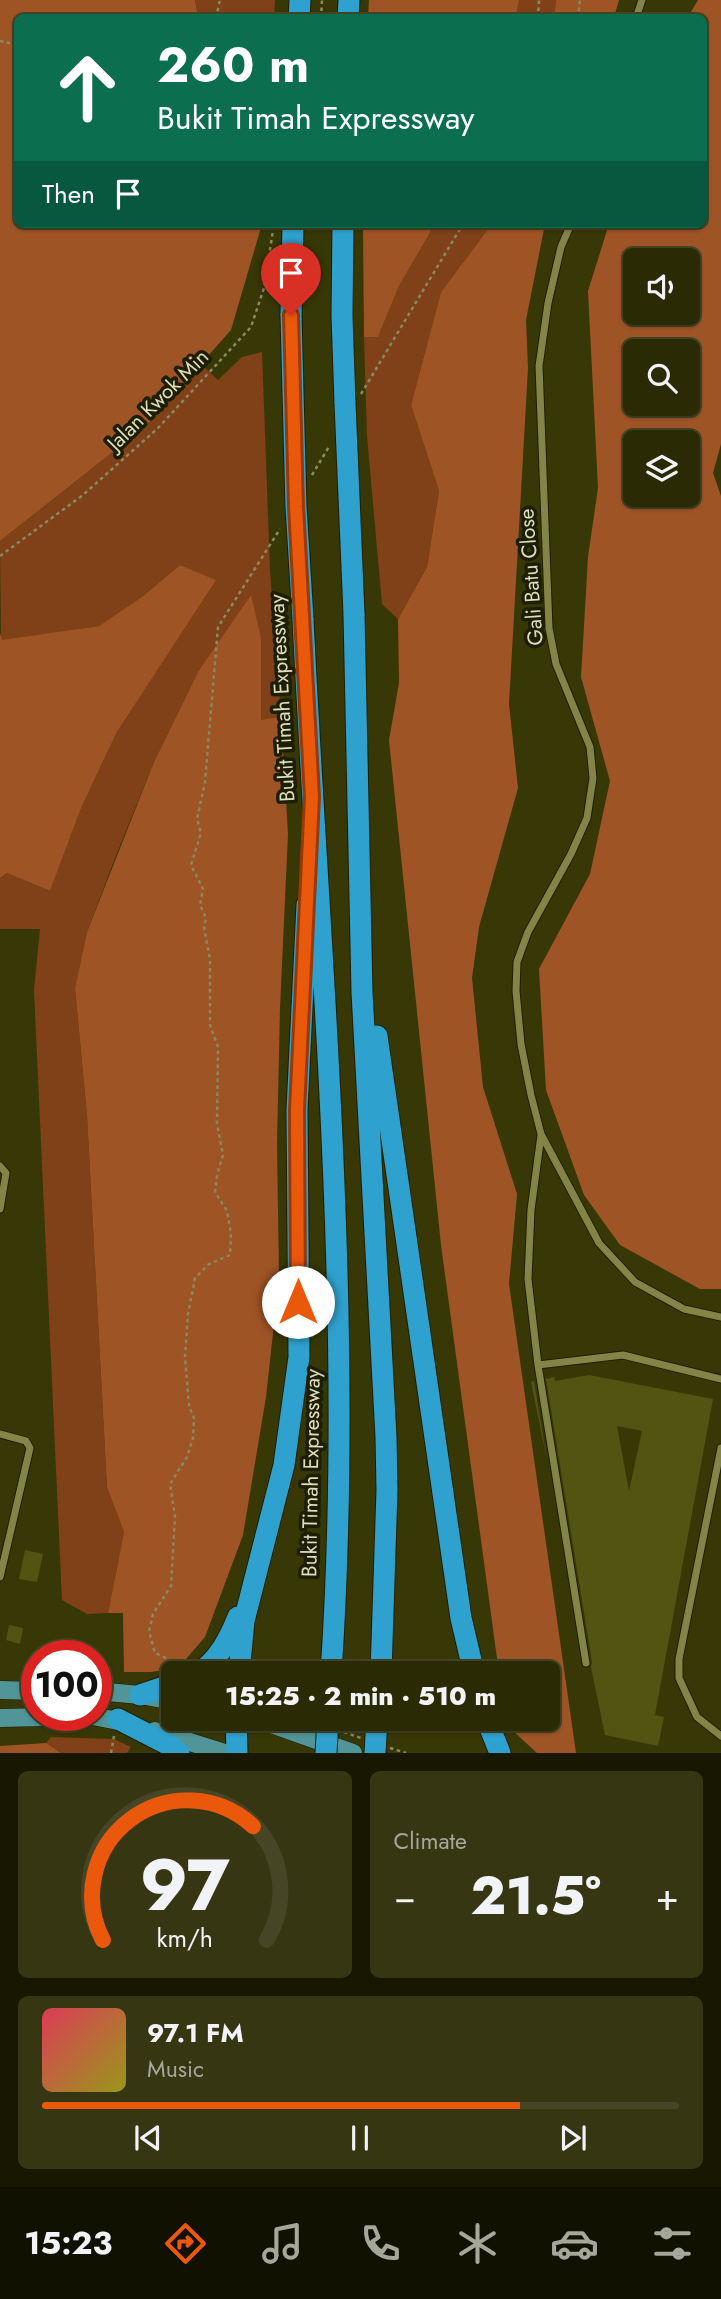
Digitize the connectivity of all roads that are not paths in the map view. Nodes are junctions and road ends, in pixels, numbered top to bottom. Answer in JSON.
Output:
{"nodes":[{"id":1,"x":293,"y":228,"type":"edge"},
{"id":2,"x":343,"y":228,"type":"edge"},
{"id":3,"x":569,"y":228,"type":"edge"},
{"id":4,"x":312,"y":797,"type":"junction"},
{"id":5,"x":362,"y":992,"type":"junction"},
{"id":6,"x":541,"y":1134,"type":"junction"},
{"id":7,"x":0,"y":1166,"type":"edge"},
{"id":8,"x":0,"y":1209,"type":"edge"},
{"id":9,"x":721,"y":1317,"type":"edge"},
{"id":10,"x":538,"y":1365,"type":"junction"},
{"id":11,"x":721,"y":1379,"type":"edge"},
{"id":12,"x":0,"y":1434,"type":"edge"},
{"id":13,"x":721,"y":1448,"type":"edge"},
{"id":14,"x":256,"y":1569,"type":"junction"},
{"id":15,"x":0,"y":1577,"type":"edge"},
{"id":16,"x":207,"y":1661,"type":"edge"},
{"id":17,"x":240,"y":1661,"type":"edge"},
{"id":18,"x":331,"y":1661,"type":"edge"},
{"id":19,"x":381,"y":1661,"type":"edge"},
{"id":20,"x":471,"y":1661,"type":"edge"},
{"id":21,"x":586,"y":1663,"type":"dead end"},
{"id":22,"x":161,"y":1686,"type":"edge"},
{"id":23,"x":0,"y":1690,"type":"edge"},
{"id":24,"x":21,"y":1691,"type":"edge"},
{"id":25,"x":112,"y":1692,"type":"edge"},
{"id":26,"x":140,"y":1695,"type":"junction"},
{"id":27,"x":161,"y":1699,"type":"edge"},
{"id":28,"x":0,"y":1717,"type":"edge"},
{"id":29,"x":116,"y":1725,"type":"junction"},
{"id":30,"x":236,"y":1731,"type":"edge"},
{"id":31,"x":291,"y":1731,"type":"edge"},
{"id":32,"x":333,"y":1731,"type":"edge"},
{"id":33,"x":481,"y":1731,"type":"edge"},
{"id":34,"x":491,"y":1731,"type":"edge"},
{"id":35,"x":721,"y":1736,"type":"edge"},
{"id":36,"x":178,"y":1753,"type":"edge"},
{"id":37,"x":225,"y":1753,"type":"edge"},
{"id":38,"x":237,"y":1753,"type":"edge"},
{"id":39,"x":326,"y":1753,"type":"edge"},
{"id":40,"x":353,"y":1753,"type":"edge"},
{"id":41,"x":483,"y":1753,"type":"edge"},
{"id":42,"x":500,"y":1753,"type":"edge"}],
"edges":[{"from":1,"to":4,"type":"highway","name":"Bukit Timah Expressway","bridge":true},
{"from":2,"to":5,"type":"highway","bridge":true},
{"from":3,"to":6,"type":"lane","name":"Gali Batu Close"},
{"from":4,"to":14,"type":"highway"},
{"from":4,"to":18,"type":"highway","name":"Bukit Timah Expressway"},
{"from":5,"to":19,"type":"highway"},
{"from":5,"to":20,"type":"highway"},
{"from":6,"to":9,"type":"lane"},
{"from":6,"to":10,"type":"lane"},
{"from":7,"to":8,"type":"lane"},
{"from":10,"to":11,"type":"lane"},
{"from":10,"to":21,"type":"lane"},
{"from":12,"to":15,"type":"lane"},
{"from":13,"to":35,"type":"lane"},
{"from":14,"to":16,"type":"highway"},
{"from":14,"to":17,"type":"highway"},
{"from":22,"to":26,"type":"highway"},
{"from":23,"to":24,"type":"main road"},
{"from":25,"to":26,"type":"main road"},
{"from":26,"to":27,"type":"main road"},
{"from":28,"to":29,"type":"main road"},
{"from":29,"to":36,"type":"highway"},
{"from":29,"to":37,"type":"main road"},
{"from":30,"to":38,"type":"highway"},
{"from":31,"to":40,"type":"main road"},
{"from":32,"to":39,"type":"highway","bridge":true},
{"from":33,"to":41,"type":"highway"},
{"from":34,"to":42,"type":"highway"}]}
